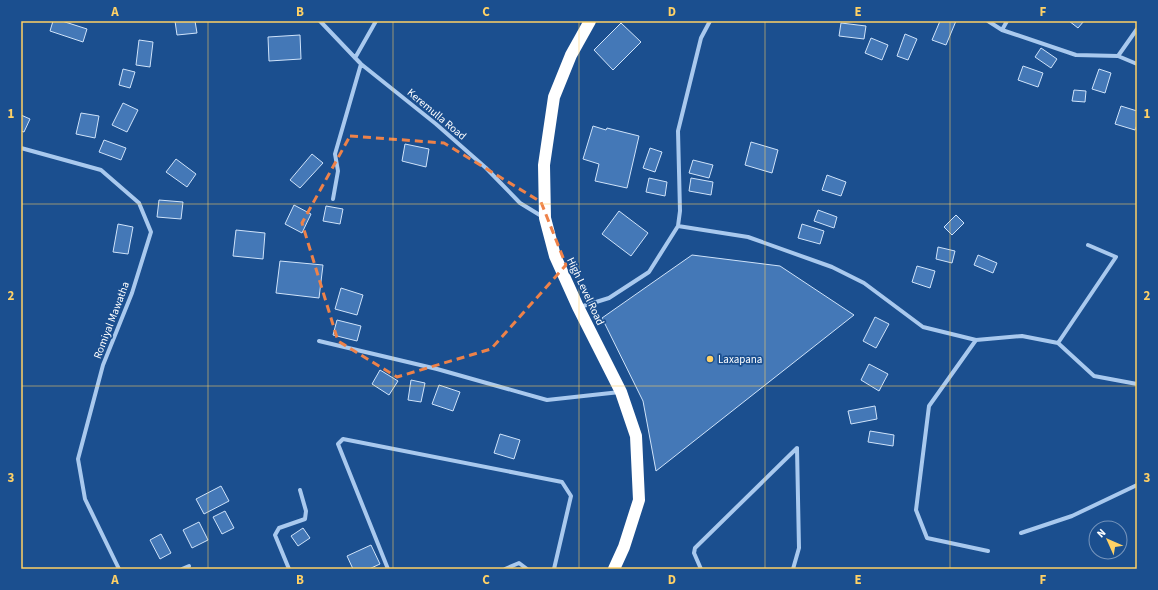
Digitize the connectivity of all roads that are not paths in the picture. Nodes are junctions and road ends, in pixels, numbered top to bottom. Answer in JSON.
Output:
{"nodes":[{"id":1,"x":320,"y":21,"type":"edge"},
{"id":2,"x":376,"y":21,"type":"edge"},
{"id":3,"x":590,"y":21,"type":"edge"},
{"id":4,"x":710,"y":21,"type":"edge"},
{"id":5,"x":988,"y":21,"type":"edge"},
{"id":6,"x":1008,"y":21,"type":"edge"},
{"id":7,"x":1137,"y":29,"type":"edge"},
{"id":8,"x":1002,"y":30,"type":"junction"},
{"id":9,"x":1118,"y":56,"type":"junction"},
{"id":10,"x":356,"y":58,"type":"junction"},
{"id":11,"x":361,"y":64,"type":"junction"},
{"id":12,"x":1137,"y":64,"type":"edge"},
{"id":13,"x":21,"y":148,"type":"edge"},
{"id":14,"x":333,"y":199,"type":"dead end"},
{"id":15,"x":545,"y":218,"type":"junction"},
{"id":16,"x":678,"y":226,"type":"junction"},
{"id":17,"x":1088,"y":246,"type":"dead end"},
{"id":18,"x":578,"y":307,"type":"junction"},
{"id":19,"x":976,"y":340,"type":"junction"},
{"id":20,"x":319,"y":341,"type":"dead end"},
{"id":21,"x":1058,"y":343,"type":"junction"},
{"id":22,"x":1137,"y":384,"type":"edge"},
{"id":23,"x":621,"y":392,"type":"junction"},
{"id":24,"x":1137,"y":485,"type":"edge"},
{"id":25,"x":300,"y":490,"type":"dead end"},
{"id":26,"x":1021,"y":533,"type":"dead end"},
{"id":27,"x":988,"y":551,"type":"dead end"},
{"id":28,"x":189,"y":566,"type":"dead end"},
{"id":29,"x":119,"y":569,"type":"edge"},
{"id":30,"x":182,"y":569,"type":"edge"},
{"id":31,"x":289,"y":569,"type":"edge"},
{"id":32,"x":388,"y":569,"type":"edge"},
{"id":33,"x":505,"y":569,"type":"edge"},
{"id":34,"x":527,"y":569,"type":"edge"},
{"id":35,"x":554,"y":569,"type":"edge"},
{"id":36,"x":614,"y":569,"type":"edge"},
{"id":37,"x":701,"y":569,"type":"edge"},
{"id":38,"x":793,"y":569,"type":"edge"}],
"edges":[{"from":1,"to":10,"type":"street","name":"Keremulla Road"},
{"from":2,"to":10,"type":"street"},
{"from":3,"to":15,"type":"highway","name":"High Level Road"},
{"from":4,"to":16,"type":"street"},
{"from":5,"to":8,"type":"street"},
{"from":6,"to":8,"type":"street"},
{"from":7,"to":9,"type":"street"},
{"from":8,"to":9,"type":"street"},
{"from":9,"to":12,"type":"street"},
{"from":10,"to":11,"type":"street","name":"Keremulla Road"},
{"from":11,"to":14,"type":"street"},
{"from":11,"to":15,"type":"street","name":"Keremulla Road"},
{"from":13,"to":29,"type":"street","name":"Romiyal Mawatha"},
{"from":15,"to":18,"type":"highway","name":"High Level Road"},
{"from":16,"to":18,"type":"street"},
{"from":16,"to":19,"type":"street"},
{"from":17,"to":21,"type":"street"},
{"from":18,"to":23,"type":"highway","name":"High Level Road"},
{"from":19,"to":21,"type":"street"},
{"from":19,"to":27,"type":"street"},
{"from":20,"to":23,"type":"street"},
{"from":21,"to":22,"type":"street"},
{"from":23,"to":36,"type":"highway","name":"High Level Road"},
{"from":24,"to":26,"type":"street"},
{"from":25,"to":31,"type":"street"},
{"from":28,"to":30,"type":"street"},
{"from":32,"to":35,"type":"street"},
{"from":33,"to":34,"type":"street"},
{"from":37,"to":38,"type":"street"}]}
